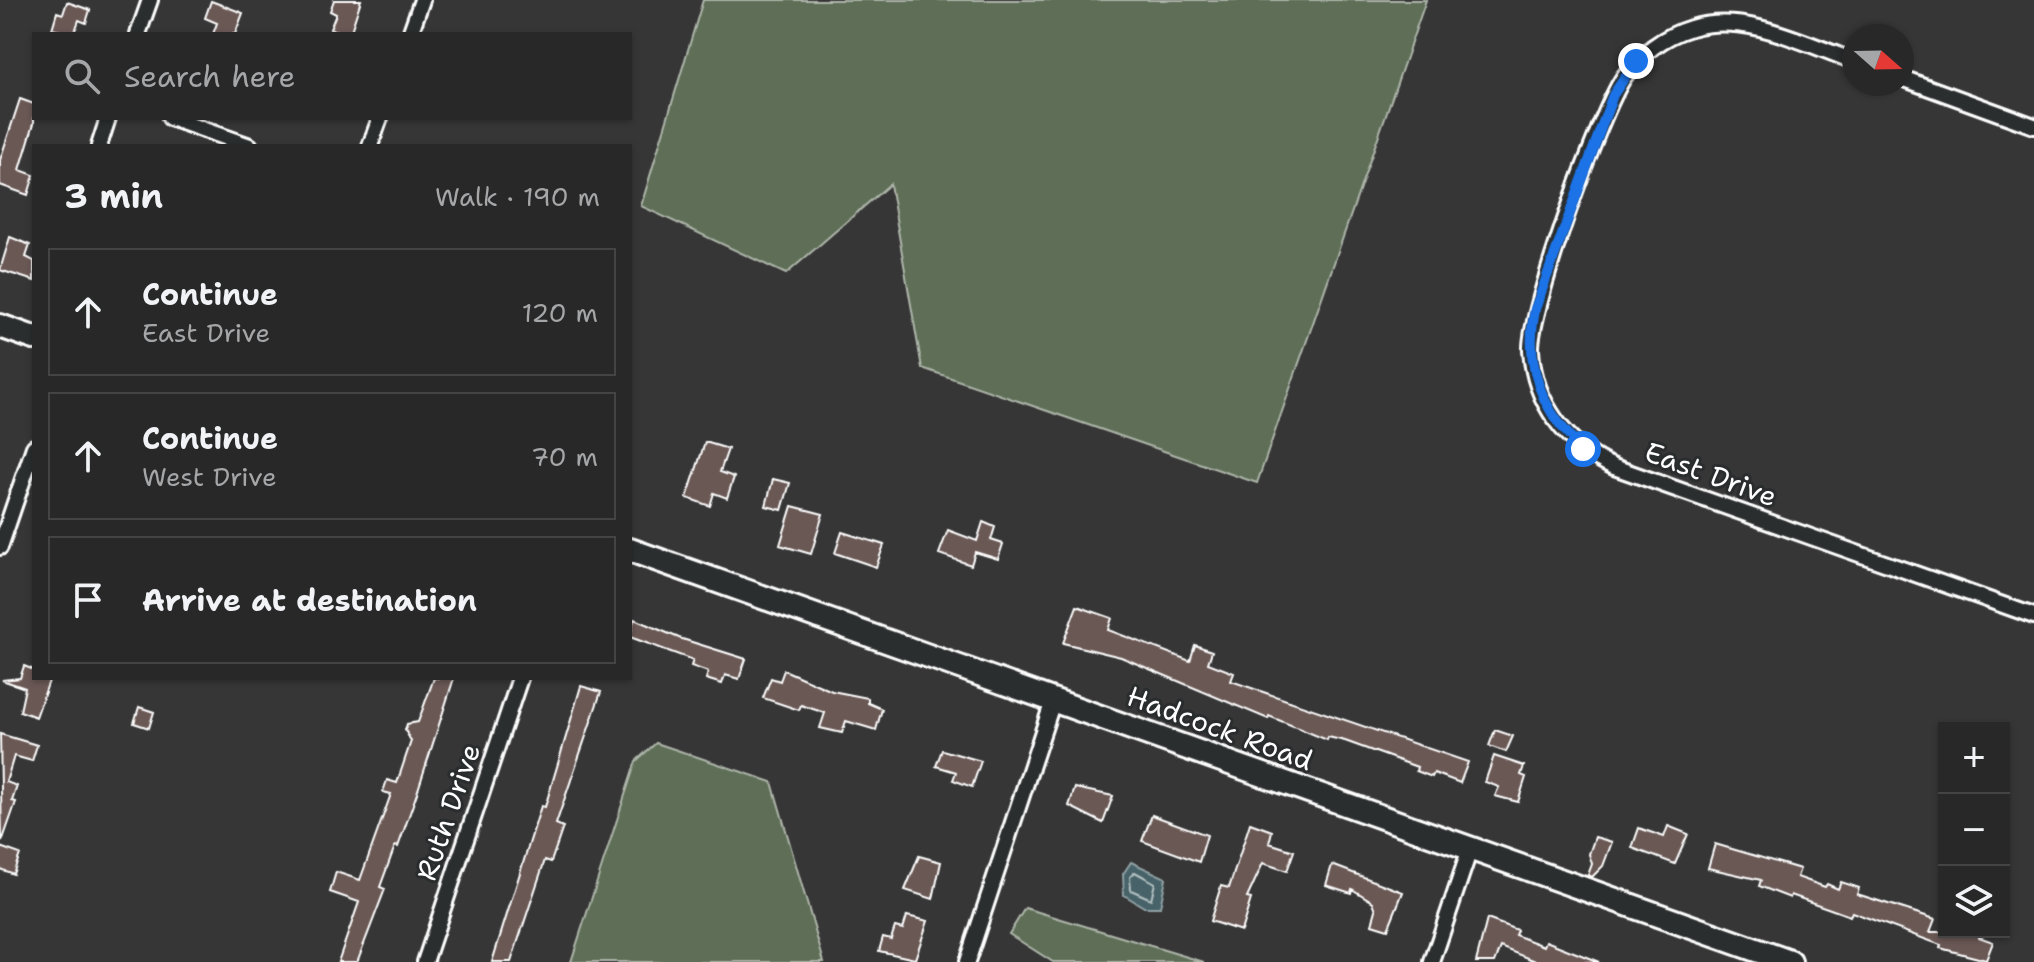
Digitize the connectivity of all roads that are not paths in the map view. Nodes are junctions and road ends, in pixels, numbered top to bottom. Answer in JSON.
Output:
{"nodes":[{"id":1,"x":150,"y":0,"type":"edge"},
{"id":2,"x":422,"y":0,"type":"edge"},
{"id":3,"x":139,"y":32,"type":"edge"},
{"id":4,"x":411,"y":32,"type":"edge"},
{"id":5,"x":1842,"y":57,"type":"edge"},
{"id":6,"x":1914,"y":82,"type":"edge"},
{"id":7,"x":107,"y":120,"type":"edge"},
{"id":8,"x":176,"y":120,"type":"edge"},
{"id":9,"x":379,"y":120,"type":"edge"},
{"id":10,"x":2034,"y":126,"type":"edge"},
{"id":11,"x":100,"y":144,"type":"edge"},
{"id":12,"x":244,"y":144,"type":"edge"},
{"id":13,"x":371,"y":144,"type":"edge"},
{"id":14,"x":0,"y":326,"type":"edge"},
{"id":15,"x":32,"y":337,"type":"edge"},
{"id":16,"x":32,"y":453,"type":"edge"},
{"id":17,"x":0,"y":547,"type":"edge"},
{"id":18,"x":632,"y":551,"type":"edge"},
{"id":19,"x":2034,"y":616,"type":"edge"},
{"id":20,"x":519,"y":680,"type":"edge"},
{"id":21,"x":1053,"y":701,"type":"junction"},
{"id":22,"x":1470,"y":849,"type":"junction"},
{"id":23,"x":425,"y":962,"type":"edge"},
{"id":24,"x":967,"y":962,"type":"edge"},
{"id":25,"x":1432,"y":962,"type":"edge"},
{"id":26,"x":1790,"y":962,"type":"edge"}],
"edges":[{"from":1,"to":3,"type":"street"},
{"from":2,"to":4,"type":"street"},
{"from":5,"to":19,"type":"street","name":"East Drive"},
{"from":6,"to":10,"type":"street"},
{"from":7,"to":11,"type":"street"},
{"from":8,"to":12,"type":"street"},
{"from":9,"to":13,"type":"street"},
{"from":14,"to":15,"type":"street"},
{"from":16,"to":17,"type":"street"},
{"from":18,"to":21,"type":"street","name":"Hadcock Road"},
{"from":20,"to":23,"type":"street","name":"Ruth Drive"},
{"from":21,"to":22,"type":"street","name":"Hadcock Road"},
{"from":21,"to":24,"type":"street"},
{"from":22,"to":25,"type":"street"},
{"from":22,"to":26,"type":"street","name":"Hadcock Road"}]}
